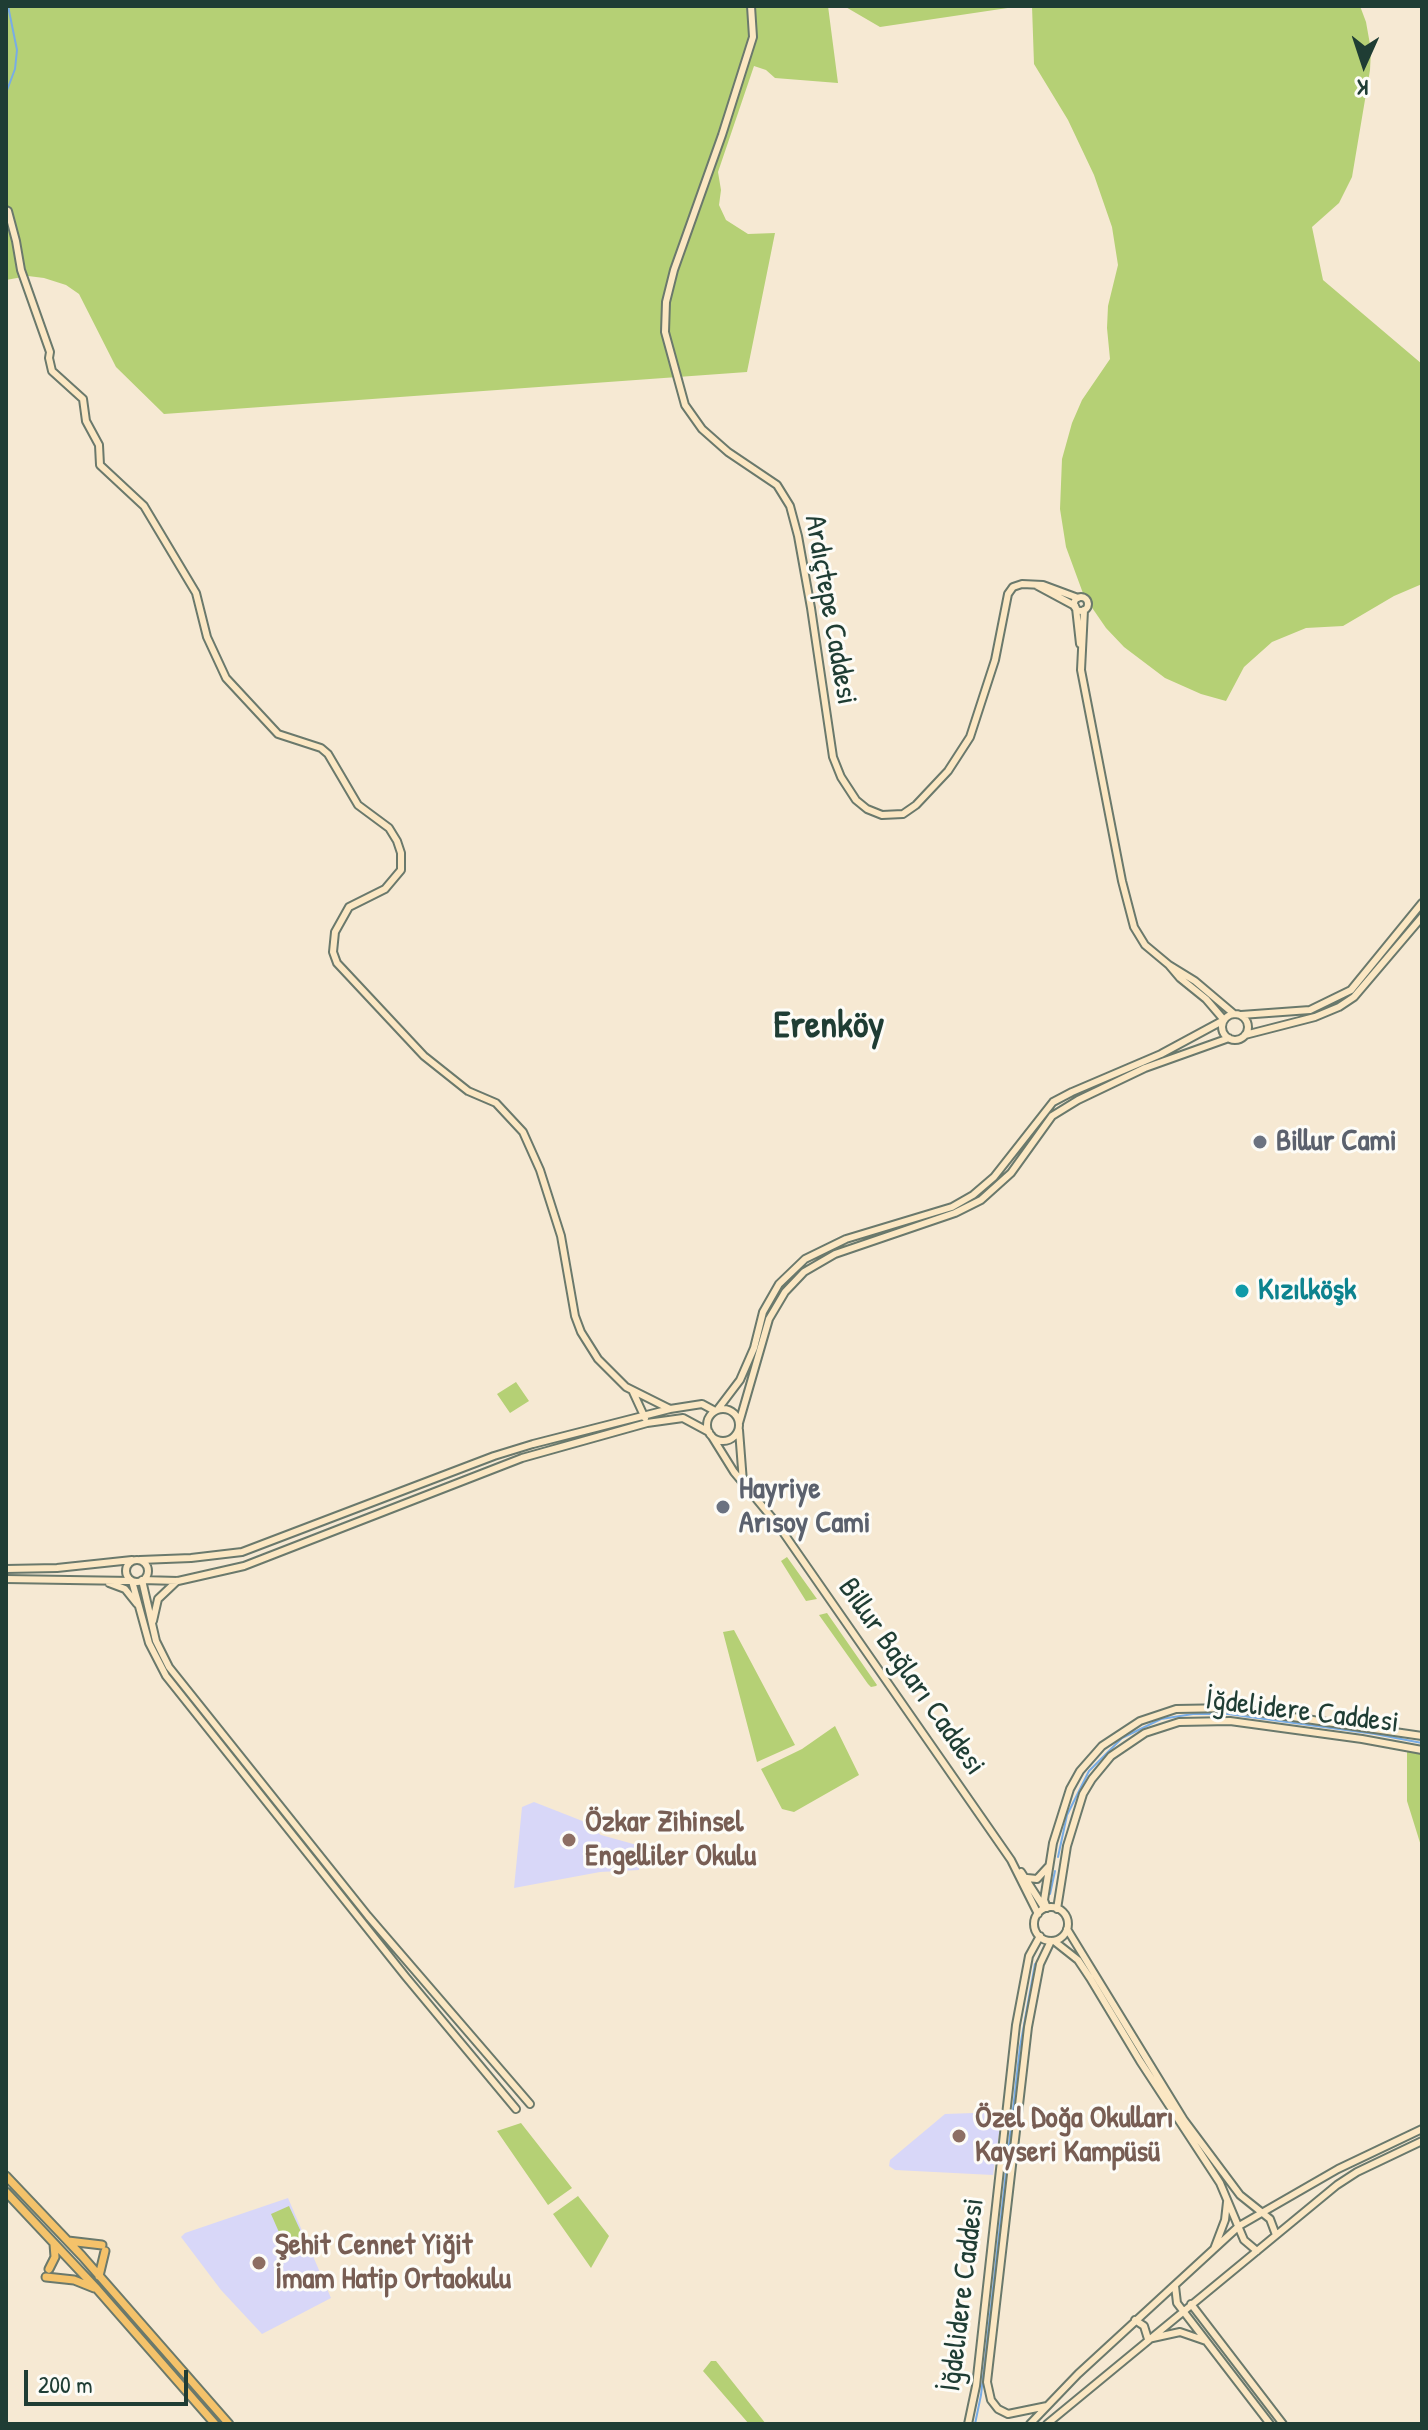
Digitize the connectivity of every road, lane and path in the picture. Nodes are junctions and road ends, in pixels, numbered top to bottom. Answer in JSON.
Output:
{"nodes":[{"id":1,"x":751,"y":6,"type":"edge"},
{"id":2,"x":6,"y":210,"type":"edge"},
{"id":3,"x":1036,"y":585,"type":"junction"},
{"id":4,"x":1078,"y":598,"type":"junction"},
{"id":5,"x":1075,"y":607,"type":"junction"},
{"id":6,"x":1084,"y":610,"type":"junction"},
{"id":7,"x":1081,"y":647,"type":"junction"},
{"id":8,"x":1422,"y":903,"type":"edge"},
{"id":9,"x":1422,"y":917,"type":"edge"},
{"id":10,"x":1169,"y":965,"type":"junction"},
{"id":11,"x":1237,"y":1014,"type":"junction"},
{"id":12,"x":1224,"y":1020,"type":"junction"},
{"id":13,"x":1245,"y":1035,"type":"junction"},
{"id":14,"x":1229,"y":1038,"type":"junction"},
{"id":15,"x":633,"y":1392,"type":"junction"},
{"id":16,"x":670,"y":1409,"type":"junction"},
{"id":17,"x":716,"y":1410,"type":"junction"},
{"id":18,"x":645,"y":1419,"type":"junction"},
{"id":19,"x":739,"y":1425,"type":"junction"},
{"id":20,"x":710,"y":1434,"type":"junction"},
{"id":21,"x":743,"y":1482,"type":"junction"},
{"id":22,"x":136,"y":1560,"type":"junction"},
{"id":23,"x":6,"y":1569,"type":"edge"},
{"id":24,"x":6,"y":1579,"type":"edge"},
{"id":25,"x":94,"y":1579,"type":"junction"},
{"id":26,"x":142,"y":1580,"type":"junction"},
{"id":27,"x":132,"y":1581,"type":"junction"},
{"id":28,"x":178,"y":1581,"type":"junction"},
{"id":29,"x":142,"y":1610,"type":"junction"},
{"id":30,"x":152,"y":1624,"type":"junction"},
{"id":31,"x":1422,"y":1736,"type":"edge"},
{"id":32,"x":1422,"y":1750,"type":"edge"},
{"id":33,"x":1051,"y":1854,"type":"junction"},
{"id":34,"x":1011,"y":1860,"type":"junction"},
{"id":35,"x":1049,"y":1864,"type":"junction"},
{"id":36,"x":1063,"y":1867,"type":"junction"},
{"id":37,"x":1027,"y":1878,"type":"junction"},
{"id":38,"x":1057,"y":1909,"type":"junction"},
{"id":39,"x":1043,"y":1910,"type":"junction"},
{"id":40,"x":1067,"y":1929,"type":"junction"},
{"id":41,"x":1040,"y":1936,"type":"junction"},
{"id":42,"x":1052,"y":1941,"type":"junction"},
{"id":43,"x":1068,"y":1951,"type":"junction"},
{"id":44,"x":1042,"y":1957,"type":"junction"},
{"id":45,"x":1098,"y":1987,"type":"junction"},
{"id":46,"x":530,"y":2104,"type":"dead end"},
{"id":47,"x":516,"y":2109,"type":"dead end"},
{"id":48,"x":1422,"y":2129,"type":"edge"},
{"id":49,"x":1422,"y":2141,"type":"edge"},
{"id":50,"x":6,"y":2176,"type":"edge"},
{"id":51,"x":6,"y":2192,"type":"edge"},
{"id":52,"x":1227,"y":2199,"type":"junction"},
{"id":53,"x":1262,"y":2211,"type":"junction"},
{"id":54,"x":1239,"y":2226,"type":"junction"},
{"id":55,"x":1276,"y":2235,"type":"junction"},
{"id":56,"x":68,"y":2240,"type":"junction"},
{"id":57,"x":53,"y":2241,"type":"junction"},
{"id":58,"x":1214,"y":2249,"type":"junction"},
{"id":59,"x":1257,"y":2251,"type":"junction"},
{"id":60,"x":99,"y":2276,"type":"junction"},
{"id":61,"x":1175,"y":2286,"type":"junction"},
{"id":62,"x":97,"y":2289,"type":"junction"},
{"id":63,"x":1191,"y":2304,"type":"junction"},
{"id":64,"x":1184,"y":2310,"type":"junction"},
{"id":65,"x":1135,"y":2320,"type":"junction"},
{"id":66,"x":1148,"y":2339,"type":"junction"},
{"id":67,"x":1207,"y":2342,"type":"junction"},
{"id":68,"x":1047,"y":2406,"type":"junction"},
{"id":69,"x":215,"y":2424,"type":"edge"},
{"id":70,"x":229,"y":2424,"type":"edge"},
{"id":71,"x":968,"y":2424,"type":"edge"},
{"id":72,"x":1030,"y":2424,"type":"edge"},
{"id":73,"x":1047,"y":2424,"type":"edge"},
{"id":74,"x":1270,"y":2424,"type":"edge"},
{"id":75,"x":1283,"y":2424,"type":"edge"}],
"edges":[{"from":1,"to":3,"type":"street","name":"Ardıçtepe Caddesi"},
{"from":2,"to":15,"type":"street"},
{"from":3,"to":4,"type":"street"},
{"from":3,"to":5,"type":"street"},
{"from":4,"to":5,"type":"street"},
{"from":4,"to":6,"type":"street"},
{"from":5,"to":6,"type":"street"},
{"from":5,"to":7,"type":"street"},
{"from":6,"to":7,"type":"street"},
{"from":7,"to":10,"type":"street"},
{"from":8,"to":11,"type":"street"},
{"from":9,"to":13,"type":"street"},
{"from":10,"to":11,"type":"street"},
{"from":10,"to":12,"type":"street"},
{"from":11,"to":12,"type":"street"},
{"from":11,"to":13,"type":"street"},
{"from":12,"to":14,"type":"street"},
{"from":12,"to":17,"type":"street"},
{"from":13,"to":14,"type":"street"},
{"from":14,"to":19,"type":"street"},
{"from":15,"to":16,"type":"street"},
{"from":15,"to":18,"type":"street"},
{"from":16,"to":17,"type":"street"},
{"from":16,"to":18,"type":"street"},
{"from":17,"to":19,"type":"street"},
{"from":17,"to":20,"type":"street"},
{"from":18,"to":20,"type":"street"},
{"from":18,"to":22,"type":"street"},
{"from":18,"to":28,"type":"street"},
{"from":19,"to":20,"type":"street"},
{"from":19,"to":21,"type":"street"},
{"from":20,"to":21,"type":"street","name":"Billur Bağları Caddesi"},
{"from":21,"to":34,"type":"street","name":"Billur Bağları Caddesi"},
{"from":22,"to":23,"type":"street"},
{"from":22,"to":26,"type":"street"},
{"from":22,"to":27,"type":"street"},
{"from":24,"to":25,"type":"street"},
{"from":25,"to":27,"type":"street"},
{"from":25,"to":29,"type":"street"},
{"from":26,"to":27,"type":"street"},
{"from":26,"to":28,"type":"street"},
{"from":26,"to":30,"type":"street"},
{"from":27,"to":29,"type":"street"},
{"from":28,"to":30,"type":"street"},
{"from":29,"to":47,"type":"street"},
{"from":30,"to":46,"type":"street"},
{"from":31,"to":33,"type":"street","name":"İğdelidere Caddesi"},
{"from":32,"to":36,"type":"street","name":"İğdelidere Caddesi"},
{"from":33,"to":35,"type":"street","name":"İğdelidere Caddesi"},
{"from":33,"to":36,"type":"street"},
{"from":34,"to":37,"type":"street"},
{"from":34,"to":39,"type":"street"},
{"from":35,"to":37,"type":"street"},
{"from":35,"to":39,"type":"street","name":"İğdelidere Caddesi"},
{"from":36,"to":38,"type":"street","name":"İğdelidere Caddesi"},
{"from":37,"to":39,"type":"street"},
{"from":38,"to":39,"type":"street"},
{"from":38,"to":40,"type":"street"},
{"from":39,"to":41,"type":"street"},
{"from":40,"to":42,"type":"street"},
{"from":40,"to":45,"type":"street"},
{"from":41,"to":42,"type":"street"},
{"from":41,"to":71,"type":"street","name":"İğdelidere Caddesi"},
{"from":42,"to":43,"type":"street"},
{"from":42,"to":44,"type":"street","name":"İğdelidere Caddesi"},
{"from":43,"to":44,"type":"street"},
{"from":43,"to":45,"type":"street"},
{"from":44,"to":68,"type":"street","name":"İğdelidere Caddesi"},
{"from":45,"to":52,"type":"street"},
{"from":45,"to":53,"type":"street"},
{"from":48,"to":53,"type":"street"},
{"from":49,"to":55,"type":"street"},
{"from":50,"to":56,"type":"main road"},
{"from":51,"to":57,"type":"main road"},
{"from":52,"to":54,"type":"street"},
{"from":52,"to":58,"type":"street"},
{"from":53,"to":54,"type":"street"},
{"from":53,"to":55,"type":"street"},
{"from":54,"to":58,"type":"street"},
{"from":54,"to":59,"type":"street"},
{"from":55,"to":59,"type":"street"},
{"from":56,"to":60,"type":"main road"},
{"from":56,"to":60,"type":"main road"},
{"from":57,"to":62,"type":"main road"},
{"from":57,"to":62,"type":"main road"},
{"from":58,"to":61,"type":"street"},
{"from":59,"to":63,"type":"street"},
{"from":60,"to":70,"type":"main road"},
{"from":61,"to":64,"type":"street"},
{"from":61,"to":65,"type":"street"},
{"from":62,"to":69,"type":"main road"},
{"from":63,"to":64,"type":"street"},
{"from":63,"to":75,"type":"street"},
{"from":64,"to":66,"type":"street"},
{"from":64,"to":67,"type":"street"},
{"from":65,"to":66,"type":"street"},
{"from":65,"to":68,"type":"street"},
{"from":66,"to":67,"type":"street"},
{"from":66,"to":73,"type":"street"},
{"from":67,"to":74,"type":"street"},
{"from":68,"to":72,"type":"street"}]}
